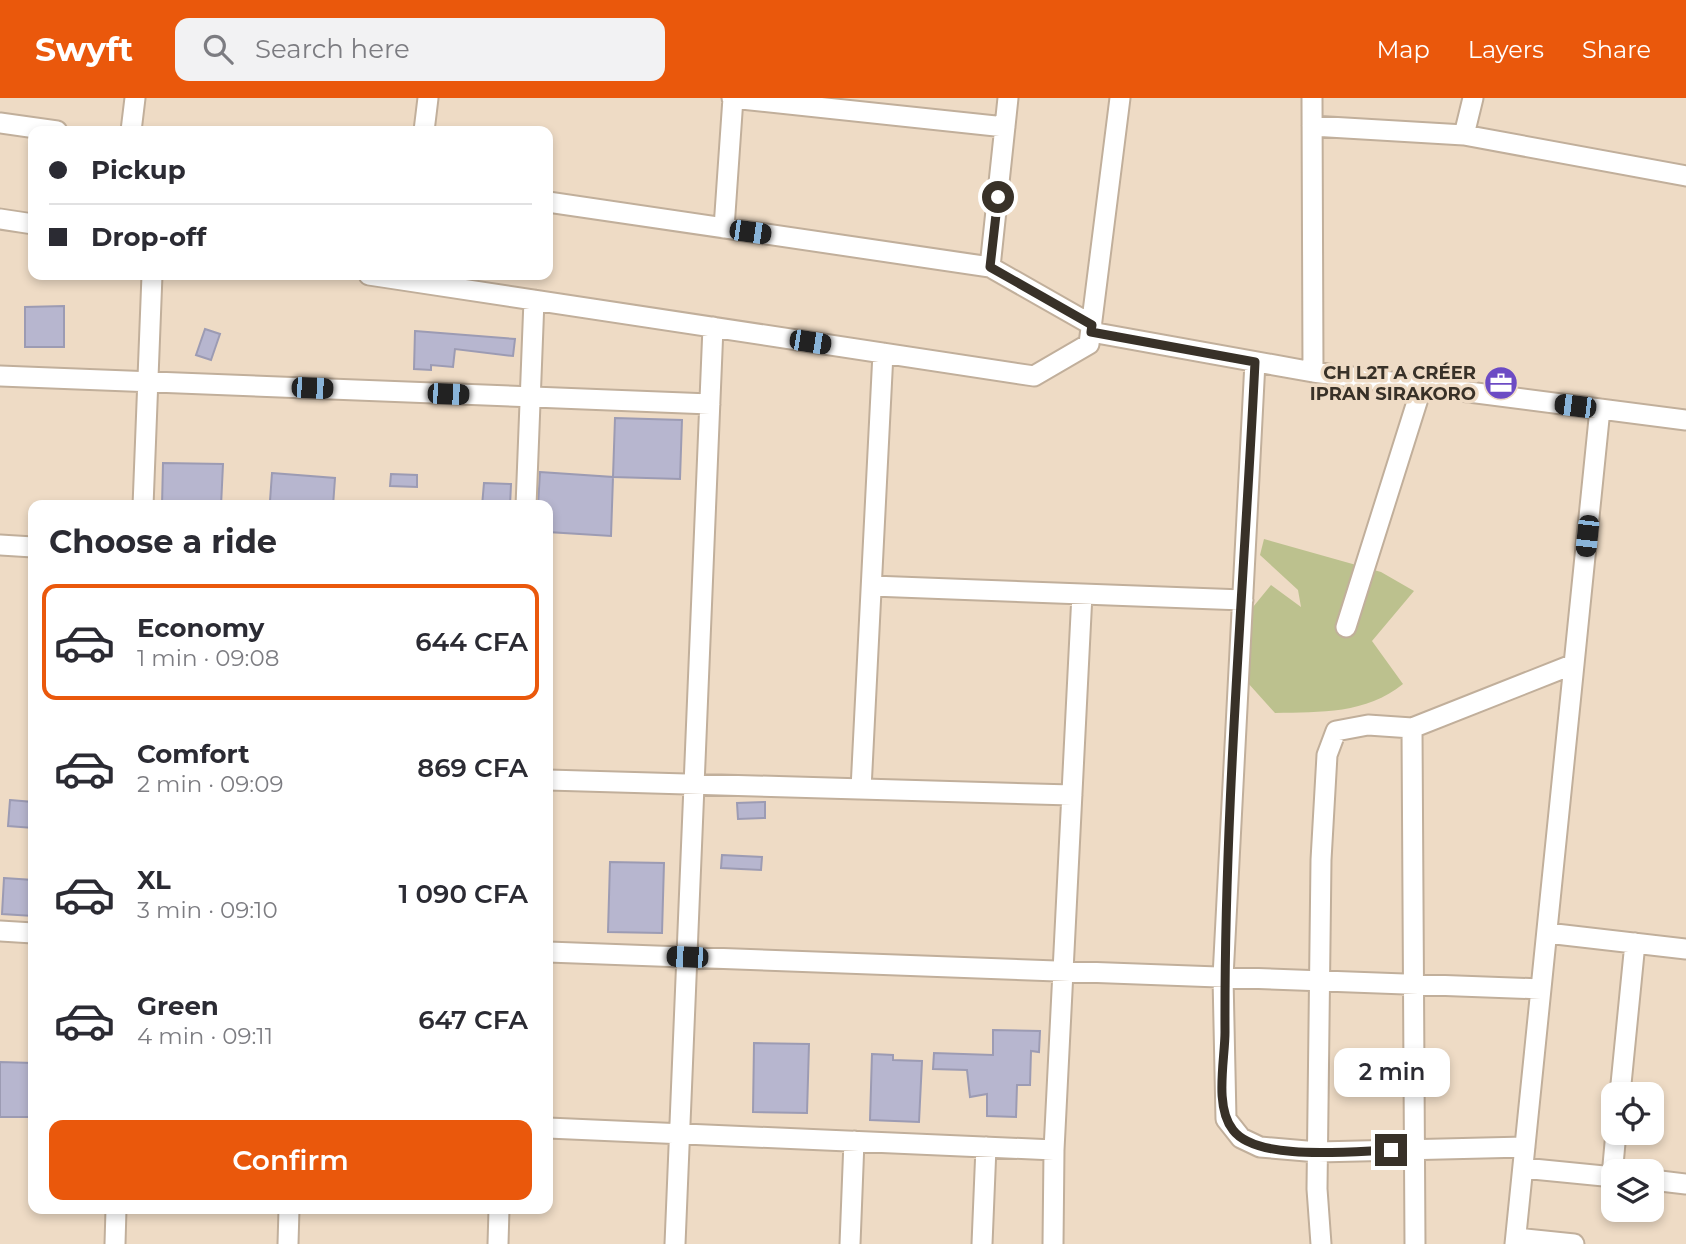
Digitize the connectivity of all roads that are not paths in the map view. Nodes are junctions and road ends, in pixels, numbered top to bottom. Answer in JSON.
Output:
{"nodes":[{"id":1,"x":135,"y":98,"type":"edge"},
{"id":2,"x":428,"y":98,"type":"edge"},
{"id":3,"x":733,"y":98,"type":"edge"},
{"id":4,"x":1009,"y":98,"type":"edge"},
{"id":5,"x":1120,"y":98,"type":"edge"},
{"id":6,"x":1312,"y":98,"type":"edge"},
{"id":7,"x":1473,"y":98,"type":"edge"},
{"id":8,"x":0,"y":123,"type":"edge"},
{"id":9,"x":132,"y":126,"type":"edge"},
{"id":10,"x":425,"y":126,"type":"edge"},
{"id":11,"x":1312,"y":126,"type":"junction"},
{"id":12,"x":28,"y":127,"type":"edge"},
{"id":13,"x":1005,"y":127,"type":"junction"},
{"id":14,"x":1464,"y":135,"type":"junction"},
{"id":15,"x":1686,"y":176,"type":"edge"},
{"id":16,"x":553,"y":203,"type":"edge"},
{"id":17,"x":0,"y":219,"type":"edge"},
{"id":18,"x":28,"y":223,"type":"edge"},
{"id":19,"x":724,"y":228,"type":"junction"},
{"id":20,"x":990,"y":267,"type":"junction"},
{"id":21,"x":152,"y":280,"type":"edge"},
{"id":22,"x":402,"y":280,"type":"edge"},
{"id":23,"x":534,"y":300,"type":"junction"},
{"id":24,"x":713,"y":327,"type":"junction"},
{"id":25,"x":1091,"y":328,"type":"junction"},
{"id":26,"x":883,"y":353,"type":"junction"},
{"id":27,"x":1255,"y":362,"type":"junction"},
{"id":28,"x":1313,"y":372,"type":"junction"},
{"id":29,"x":0,"y":376,"type":"edge"},
{"id":30,"x":148,"y":382,"type":"junction"},
{"id":31,"x":1422,"y":386,"type":"junction"},
{"id":32,"x":530,"y":397,"type":"junction"},
{"id":33,"x":710,"y":404,"type":"junction"},
{"id":34,"x":1600,"y":409,"type":"junction"},
{"id":35,"x":1686,"y":420,"type":"edge"},
{"id":36,"x":143,"y":500,"type":"edge"},
{"id":37,"x":526,"y":500,"type":"edge"},
{"id":38,"x":0,"y":545,"type":"edge"},
{"id":39,"x":28,"y":547,"type":"edge"},
{"id":40,"x":872,"y":586,"type":"junction"},
{"id":41,"x":1082,"y":594,"type":"junction"},
{"id":42,"x":1243,"y":600,"type":"junction"},
{"id":43,"x":1346,"y":627,"type":"dead end"},
{"id":44,"x":1574,"y":664,"type":"junction"},
{"id":45,"x":1412,"y":728,"type":"junction"},
{"id":46,"x":553,"y":780,"type":"edge"},
{"id":47,"x":694,"y":784,"type":"junction"},
{"id":48,"x":861,"y":789,"type":"junction"},
{"id":49,"x":1072,"y":795,"type":"junction"},
{"id":50,"x":0,"y":932,"type":"edge"},
{"id":51,"x":28,"y":933,"type":"edge"},
{"id":52,"x":1547,"y":933,"type":"junction"},
{"id":53,"x":1635,"y":943,"type":"junction"},
{"id":54,"x":1686,"y":949,"type":"edge"},
{"id":55,"x":553,"y":952,"type":"edge"},
{"id":56,"x":687,"y":957,"type":"junction"},
{"id":57,"x":1063,"y":971,"type":"junction"},
{"id":58,"x":1223,"y":977,"type":"junction"},
{"id":59,"x":1321,"y":980,"type":"junction"},
{"id":60,"x":1414,"y":984,"type":"junction"},
{"id":61,"x":1541,"y":989,"type":"junction"},
{"id":62,"x":1621,"y":1082,"type":"edge"},
{"id":63,"x":553,"y":1128,"type":"edge"},
{"id":64,"x":679,"y":1133,"type":"junction"},
{"id":65,"x":854,"y":1141,"type":"junction"},
{"id":66,"x":986,"y":1147,"type":"junction"},
{"id":67,"x":1525,"y":1147,"type":"junction"},
{"id":68,"x":1415,"y":1149,"type":"junction"},
{"id":69,"x":1054,"y":1150,"type":"junction"},
{"id":70,"x":1318,"y":1152,"type":"junction"},
{"id":71,"x":1523,"y":1168,"type":"junction"},
{"id":72,"x":1601,"y":1176,"type":"edge"},
{"id":73,"x":1664,"y":1181,"type":"edge"},
{"id":74,"x":1686,"y":1184,"type":"edge"},
{"id":75,"x":116,"y":1214,"type":"edge"},
{"id":76,"x":289,"y":1214,"type":"edge"},
{"id":77,"x":499,"y":1214,"type":"edge"},
{"id":78,"x":1516,"y":1241,"type":"edge"},
{"id":79,"x":115,"y":1244,"type":"edge"},
{"id":80,"x":288,"y":1244,"type":"edge"},
{"id":81,"x":498,"y":1244,"type":"edge"},
{"id":82,"x":675,"y":1244,"type":"edge"},
{"id":83,"x":849,"y":1244,"type":"edge"},
{"id":84,"x":982,"y":1244,"type":"edge"},
{"id":85,"x":1053,"y":1244,"type":"edge"},
{"id":86,"x":1321,"y":1244,"type":"edge"},
{"id":87,"x":1415,"y":1244,"type":"edge"},
{"id":88,"x":1574,"y":1244,"type":"edge"}],
"edges":[{"from":1,"to":9,"type":"street"},
{"from":2,"to":10,"type":"street"},
{"from":3,"to":13,"type":"street"},
{"from":3,"to":19,"type":"street"},
{"from":4,"to":13,"type":"street"},
{"from":5,"to":25,"type":"street"},
{"from":6,"to":11,"type":"street"},
{"from":7,"to":14,"type":"street"},
{"from":8,"to":12,"type":"street"},
{"from":11,"to":14,"type":"street"},
{"from":11,"to":28,"type":"street"},
{"from":13,"to":20,"type":"street"},
{"from":14,"to":15,"type":"street"},
{"from":16,"to":19,"type":"street"},
{"from":17,"to":18,"type":"street"},
{"from":19,"to":20,"type":"street"},
{"from":20,"to":25,"type":"street"},
{"from":21,"to":30,"type":"street"},
{"from":22,"to":23,"type":"street"},
{"from":23,"to":24,"type":"street"},
{"from":23,"to":32,"type":"street"},
{"from":24,"to":26,"type":"street"},
{"from":24,"to":33,"type":"street"},
{"from":25,"to":26,"type":"street"},
{"from":25,"to":27,"type":"street"},
{"from":26,"to":40,"type":"street"},
{"from":27,"to":28,"type":"street"},
{"from":27,"to":42,"type":"street"},
{"from":28,"to":31,"type":"street"},
{"from":29,"to":30,"type":"street"},
{"from":30,"to":32,"type":"street"},
{"from":30,"to":36,"type":"street"},
{"from":31,"to":34,"type":"street"},
{"from":31,"to":43,"type":"street"},
{"from":32,"to":33,"type":"street"},
{"from":32,"to":37,"type":"street"},
{"from":33,"to":47,"type":"street"},
{"from":34,"to":35,"type":"street"},
{"from":34,"to":44,"type":"street"},
{"from":38,"to":39,"type":"street"},
{"from":40,"to":41,"type":"street"},
{"from":40,"to":48,"type":"street"},
{"from":41,"to":42,"type":"street"},
{"from":41,"to":49,"type":"street"},
{"from":42,"to":58,"type":"street"},
{"from":44,"to":45,"type":"street"},
{"from":44,"to":52,"type":"street"},
{"from":45,"to":59,"type":"street"},
{"from":45,"to":60,"type":"street"},
{"from":46,"to":47,"type":"street"},
{"from":47,"to":48,"type":"street"},
{"from":47,"to":56,"type":"street"},
{"from":48,"to":49,"type":"street"},
{"from":49,"to":57,"type":"street"},
{"from":50,"to":51,"type":"street"},
{"from":52,"to":53,"type":"street"},
{"from":52,"to":61,"type":"street"},
{"from":53,"to":54,"type":"street"},
{"from":53,"to":62,"type":"street"},
{"from":55,"to":56,"type":"street"},
{"from":56,"to":57,"type":"street"},
{"from":56,"to":64,"type":"street"},
{"from":57,"to":58,"type":"street"},
{"from":57,"to":69,"type":"street"},
{"from":58,"to":59,"type":"street"},
{"from":58,"to":70,"type":"street"},
{"from":59,"to":60,"type":"street"},
{"from":59,"to":70,"type":"street"},
{"from":60,"to":61,"type":"street"},
{"from":60,"to":68,"type":"street"},
{"from":61,"to":67,"type":"street"},
{"from":63,"to":64,"type":"street"},
{"from":64,"to":65,"type":"street"},
{"from":64,"to":82,"type":"street"},
{"from":65,"to":66,"type":"street"},
{"from":65,"to":83,"type":"street"},
{"from":66,"to":69,"type":"street"},
{"from":66,"to":84,"type":"street"},
{"from":67,"to":68,"type":"street"},
{"from":67,"to":71,"type":"street"},
{"from":68,"to":70,"type":"street"},
{"from":68,"to":87,"type":"street"},
{"from":69,"to":85,"type":"street"},
{"from":70,"to":86,"type":"street"},
{"from":71,"to":72,"type":"street"},
{"from":71,"to":78,"type":"street"},
{"from":73,"to":74,"type":"street"},
{"from":75,"to":79,"type":"street"},
{"from":76,"to":80,"type":"street"},
{"from":77,"to":81,"type":"street"},
{"from":78,"to":88,"type":"street"}]}
